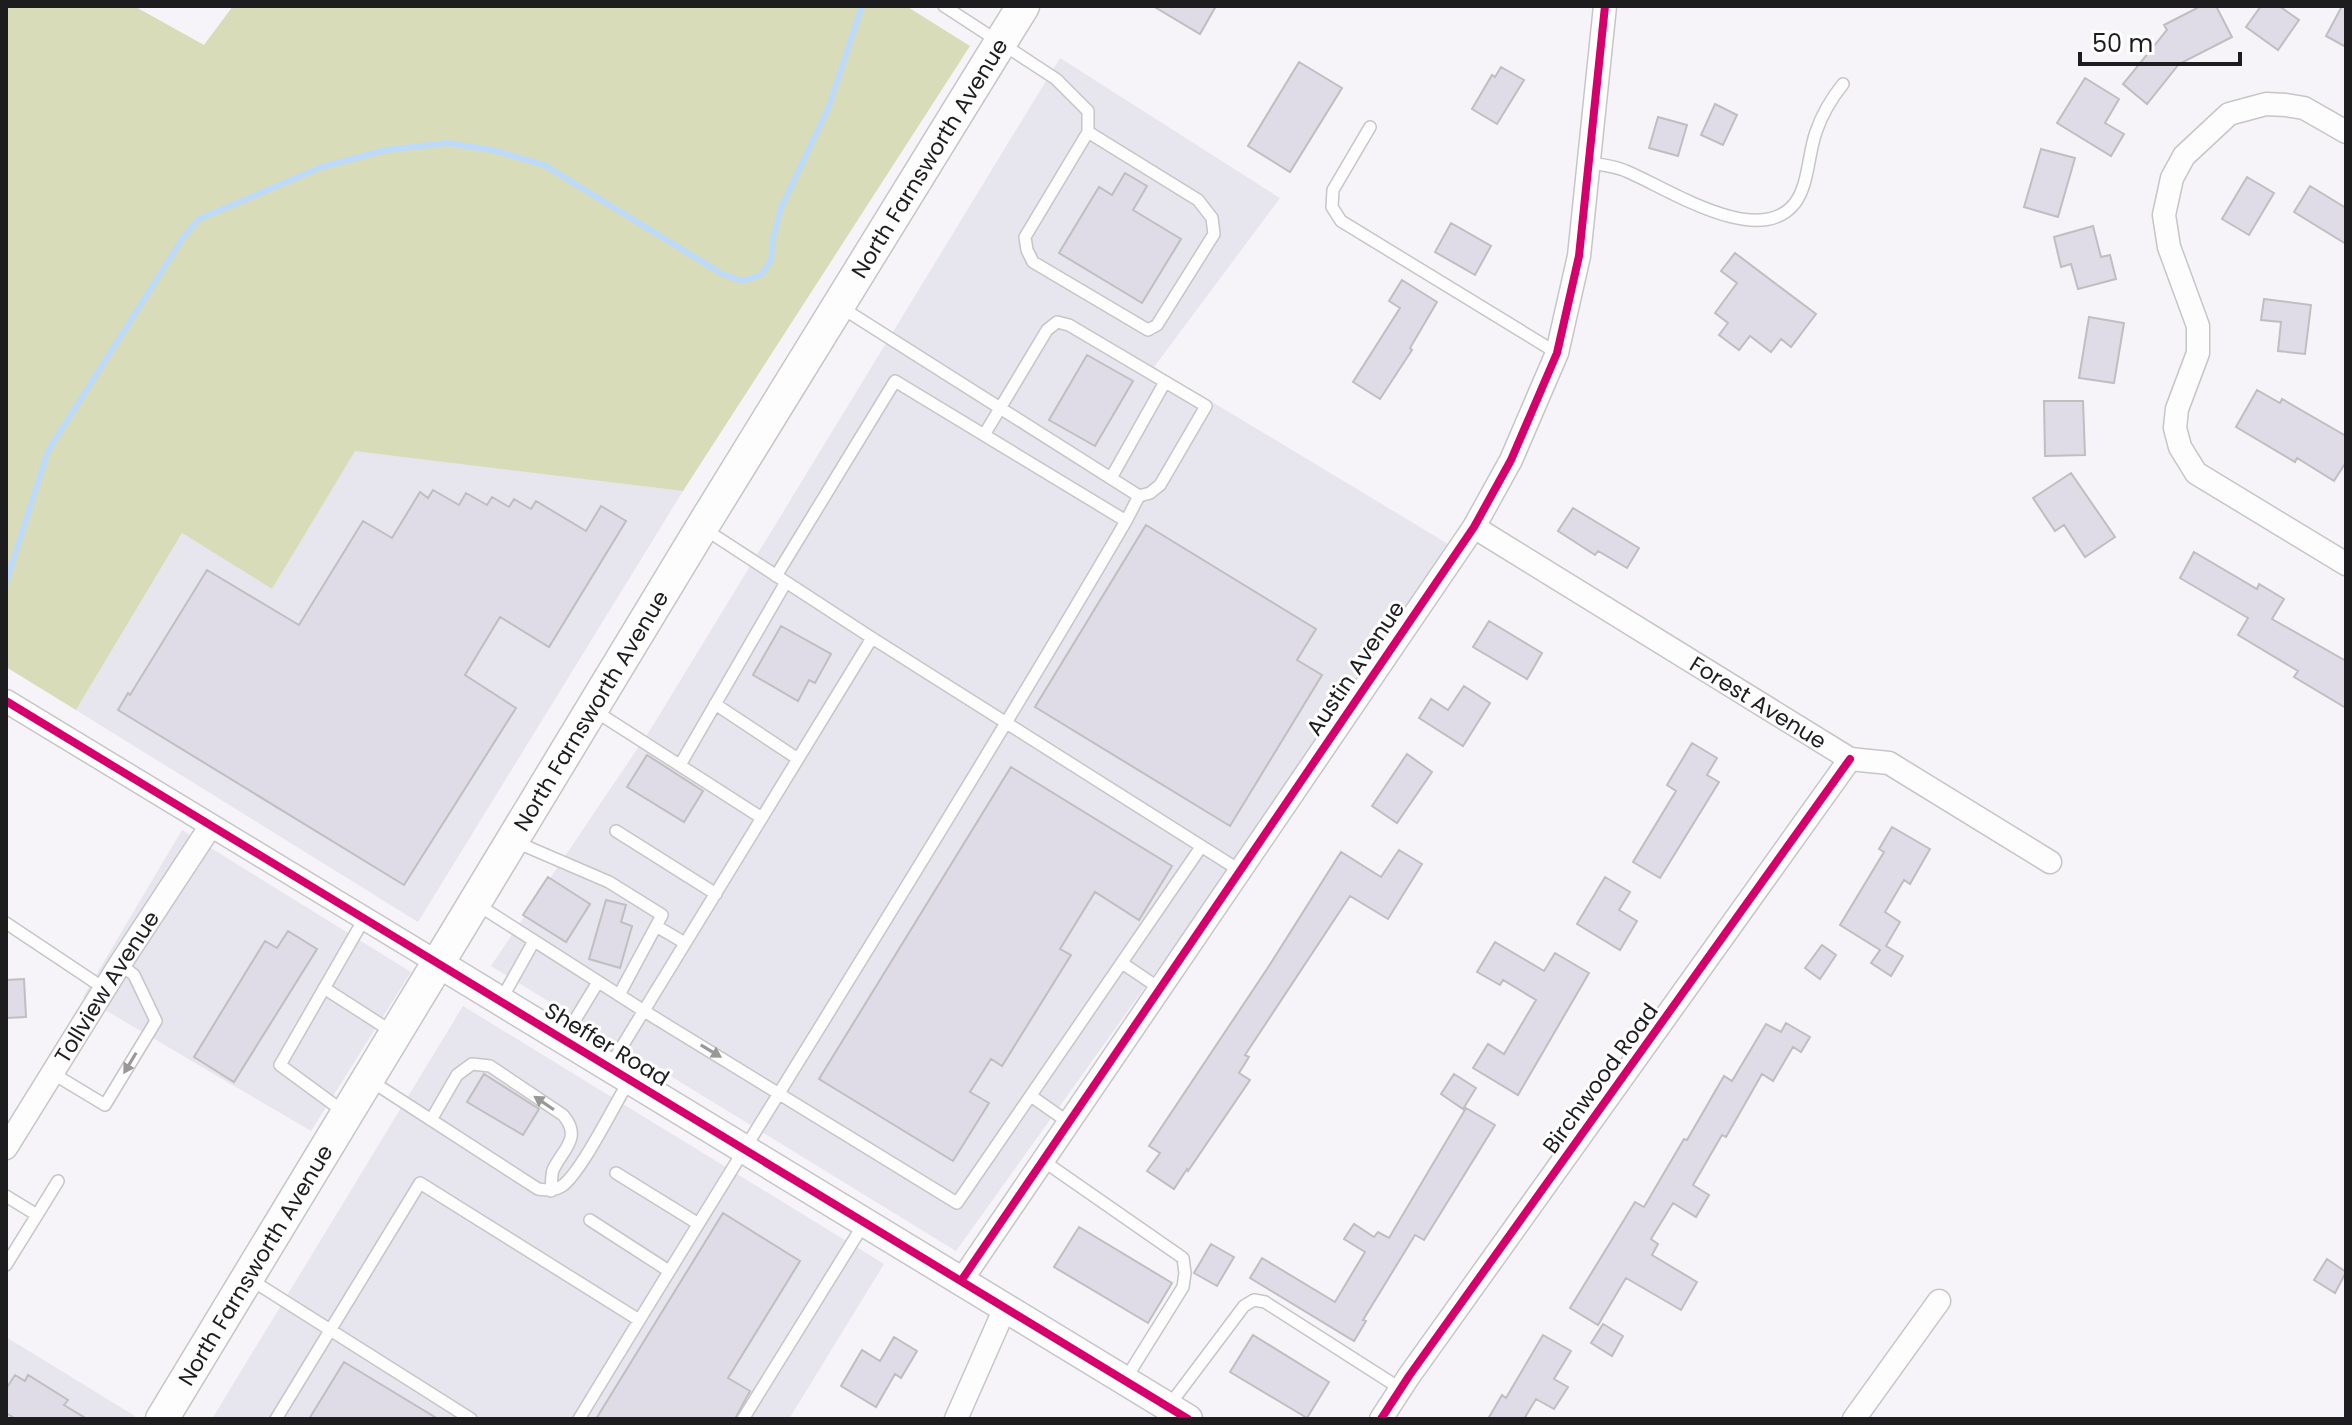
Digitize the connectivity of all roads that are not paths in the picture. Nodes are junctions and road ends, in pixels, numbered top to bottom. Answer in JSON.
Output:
{"nodes":[{"id":1,"x":944,"y":6,"type":"edge"},
{"id":2,"x":1023,"y":6,"type":"edge"},
{"id":3,"x":1605,"y":6,"type":"edge"},
{"id":4,"x":1000,"y":43,"type":"junction"},
{"id":5,"x":1843,"y":84,"type":"dead end"},
{"id":6,"x":1370,"y":127,"type":"dead end"},
{"id":7,"x":1088,"y":132,"type":"junction"},
{"id":8,"x":2346,"y":132,"type":"edge"},
{"id":9,"x":1591,"y":163,"type":"junction"},
{"id":10,"x":839,"y":306,"type":"junction"},
{"id":11,"x":1557,"y":353,"type":"junction"},
{"id":12,"x":1165,"y":382,"type":"junction"},
{"id":13,"x":1001,"y":408,"type":"junction"},
{"id":14,"x":984,"y":435,"type":"junction"},
{"id":15,"x":1111,"y":478,"type":"junction"},
{"id":16,"x":1139,"y":496,"type":"junction"},
{"id":17,"x":1126,"y":521,"type":"junction"},
{"id":18,"x":702,"y":527,"type":"junction"},
{"id":19,"x":1474,"y":527,"type":"junction"},
{"id":20,"x":2346,"y":564,"type":"edge"},
{"id":21,"x":781,"y":579,"type":"junction"},
{"id":22,"x":872,"y":638,"type":"junction"},
{"id":23,"x":6,"y":701,"type":"edge"},
{"id":24,"x":715,"y":704,"type":"junction"},
{"id":25,"x":591,"y":709,"type":"junction"},
{"id":26,"x":1007,"y":724,"type":"junction"},
{"id":27,"x":798,"y":759,"type":"junction"},
{"id":28,"x":1850,"y":759,"type":"junction"},
{"id":29,"x":680,"y":765,"type":"junction"},
{"id":30,"x":762,"y":818,"type":"junction"},
{"id":31,"x":210,"y":827,"type":"junction"},
{"id":32,"x":616,"y":831,"type":"dead end"},
{"id":33,"x":513,"y":840,"type":"junction"},
{"id":34,"x":1201,"y":847,"type":"junction"},
{"id":35,"x":2050,"y":862,"type":"dead end"},
{"id":36,"x":1239,"y":870,"type":"junction"},
{"id":37,"x":716,"y":894,"type":"junction"},
{"id":38,"x":475,"y":902,"type":"junction"},
{"id":39,"x":364,"y":919,"type":"junction"},
{"id":40,"x":6,"y":923,"type":"edge"},
{"id":41,"x":656,"y":926,"type":"junction"},
{"id":42,"x":534,"y":941,"type":"junction"},
{"id":43,"x":685,"y":943,"type":"junction"},
{"id":44,"x":438,"y":963,"type":"junction"},
{"id":45,"x":1122,"y":963,"type":"junction"},
{"id":46,"x":120,"y":964,"type":"junction"},
{"id":47,"x":598,"y":982,"type":"junction"},
{"id":48,"x":324,"y":988,"type":"junction"},
{"id":49,"x":1159,"y":988,"type":"junction"},
{"id":50,"x":105,"y":989,"type":"junction"},
{"id":51,"x":619,"y":995,"type":"junction"},
{"id":52,"x":501,"y":1001,"type":"junction"},
{"id":53,"x":644,"y":1011,"type":"junction"},
{"id":54,"x":396,"y":1035,"type":"junction"},
{"id":55,"x":564,"y":1039,"type":"junction"},
{"id":56,"x":620,"y":1072,"type":"junction"},
{"id":57,"x":52,"y":1073,"type":"junction"},
{"id":58,"x":369,"y":1079,"type":"junction"},
{"id":59,"x":778,"y":1092,"type":"junction"},
{"id":60,"x":1031,"y":1096,"type":"junction"},
{"id":61,"x":347,"y":1115,"type":"junction"},
{"id":62,"x":431,"y":1120,"type":"junction"},
{"id":63,"x":1068,"y":1122,"type":"junction"},
{"id":64,"x":743,"y":1147,"type":"junction"},
{"id":65,"x":6,"y":1148,"type":"edge"},
{"id":66,"x":1042,"y":1160,"type":"junction"},
{"id":67,"x":616,"y":1173,"type":"dead end"},
{"id":68,"x":58,"y":1181,"type":"dead end"},
{"id":69,"x":551,"y":1191,"type":"junction"},
{"id":70,"x":6,"y":1196,"type":"edge"},
{"id":71,"x":37,"y":1215,"type":"junction"},
{"id":72,"x":590,"y":1220,"type":"dead end"},
{"id":73,"x":865,"y":1222,"type":"junction"},
{"id":74,"x":697,"y":1223,"type":"junction"},
{"id":75,"x":6,"y":1265,"type":"edge"},
{"id":76,"x":669,"y":1271,"type":"junction"},
{"id":77,"x":248,"y":1278,"type":"junction"},
{"id":78,"x":961,"y":1281,"type":"junction"},
{"id":79,"x":1939,"y":1301,"type":"dead end"},
{"id":80,"x":1005,"y":1308,"type":"junction"},
{"id":81,"x":639,"y":1320,"type":"junction"},
{"id":82,"x":332,"y":1329,"type":"junction"},
{"id":83,"x":1125,"y":1380,"type":"junction"},
{"id":84,"x":1401,"y":1389,"type":"junction"},
{"id":85,"x":1178,"y":1413,"type":"edge"},
{"id":86,"x":163,"y":1419,"type":"edge"},
{"id":87,"x":276,"y":1419,"type":"edge"},
{"id":88,"x":471,"y":1419,"type":"edge"},
{"id":89,"x":579,"y":1419,"type":"edge"},
{"id":90,"x":743,"y":1419,"type":"edge"},
{"id":91,"x":956,"y":1419,"type":"edge"},
{"id":92,"x":1381,"y":1419,"type":"edge"},
{"id":93,"x":1854,"y":1419,"type":"edge"}],
"edges":[{"from":1,"to":4,"type":"lane"},
{"from":2,"to":4,"type":"main road","name":"North Farnsworth Avenue"},
{"from":3,"to":9,"type":"street","name":"Austin Avenue"},
{"from":4,"to":7,"type":"lane"},
{"from":4,"to":10,"type":"main road","name":"North Farnsworth Avenue"},
{"from":5,"to":9,"type":"lane"},
{"from":6,"to":11,"type":"lane"},
{"from":7,"to":7,"type":"lane"},
{"from":8,"to":20,"type":"street"},
{"from":9,"to":11,"type":"street","name":"Austin Avenue"},
{"from":10,"to":13,"type":"lane"},
{"from":10,"to":18,"type":"main road","name":"North Farnsworth Avenue"},
{"from":11,"to":19,"type":"street","name":"Austin Avenue"},
{"from":12,"to":13,"type":"lane"},
{"from":12,"to":15,"type":"lane"},
{"from":12,"to":16,"type":"lane"},
{"from":13,"to":14,"type":"lane"},
{"from":13,"to":15,"type":"lane"},
{"from":14,"to":17,"type":"lane"},
{"from":14,"to":21,"type":"lane"},
{"from":15,"to":16,"type":"lane"},
{"from":16,"to":17,"type":"lane"},
{"from":17,"to":26,"type":"lane"},
{"from":18,"to":21,"type":"lane"},
{"from":18,"to":25,"type":"main road","name":"North Farnsworth Avenue"},
{"from":19,"to":28,"type":"street","name":"Forest Avenue"},
{"from":19,"to":36,"type":"street","name":"Austin Avenue"},
{"from":21,"to":22,"type":"lane"},
{"from":21,"to":24,"type":"lane"},
{"from":22,"to":26,"type":"lane"},
{"from":22,"to":27,"type":"lane"},
{"from":23,"to":31,"type":"street","name":"Sheffer Road"},
{"from":24,"to":27,"type":"lane"},
{"from":24,"to":29,"type":"lane"},
{"from":25,"to":29,"type":"lane"},
{"from":25,"to":33,"type":"main road","name":"North Farnsworth Avenue"},
{"from":26,"to":34,"type":"lane"},
{"from":26,"to":59,"type":"lane"},
{"from":27,"to":30,"type":"lane"},
{"from":28,"to":35,"type":"street","name":"Forest Avenue"},
{"from":28,"to":84,"type":"street","name":"Birchwood Road"},
{"from":29,"to":30,"type":"lane"},
{"from":30,"to":37,"type":"lane"},
{"from":31,"to":39,"type":"street","name":"Sheffer Road"},
{"from":31,"to":46,"type":"street","name":"Tollview Avenue"},
{"from":32,"to":37,"type":"lane"},
{"from":33,"to":38,"type":"main road","name":"North Farnsworth Avenue"},
{"from":33,"to":41,"type":"lane"},
{"from":34,"to":36,"type":"lane"},
{"from":34,"to":45,"type":"lane"},
{"from":36,"to":49,"type":"street","name":"Austin Avenue"},
{"from":37,"to":43,"type":"lane"},
{"from":38,"to":42,"type":"lane"},
{"from":38,"to":44,"type":"main road","name":"North Farnsworth Avenue"},
{"from":39,"to":44,"type":"street","name":"Sheffer Road"},
{"from":39,"to":48,"type":"lane"},
{"from":40,"to":50,"type":"lane"},
{"from":41,"to":43,"type":"lane"},
{"from":41,"to":51,"type":"lane"},
{"from":42,"to":47,"type":"lane"},
{"from":42,"to":52,"type":"lane"},
{"from":43,"to":53,"type":"lane"},
{"from":44,"to":52,"type":"street","name":"Sheffer Road"},
{"from":44,"to":54,"type":"main road","name":"North Farnsworth Avenue"},
{"from":45,"to":49,"type":"lane"},
{"from":45,"to":60,"type":"lane"},
{"from":46,"to":50,"type":"street","name":"Tollview Avenue"},
{"from":46,"to":57,"type":"lane","one_way":true},
{"from":47,"to":51,"type":"lane"},
{"from":47,"to":55,"type":"lane"},
{"from":48,"to":54,"type":"lane"},
{"from":48,"to":61,"type":"lane"},
{"from":49,"to":63,"type":"street","name":"Austin Avenue"},
{"from":50,"to":57,"type":"street","name":"Tollview Avenue"},
{"from":51,"to":53,"type":"lane"},
{"from":52,"to":55,"type":"street","name":"Sheffer Road"},
{"from":53,"to":56,"type":"lane"},
{"from":53,"to":59,"type":"lane","one_way":true},
{"from":54,"to":58,"type":"main road","name":"North Farnsworth Avenue"},
{"from":55,"to":56,"type":"street","name":"Sheffer Road"},
{"from":56,"to":64,"type":"street","name":"Sheffer Road"},
{"from":56,"to":69,"type":"lane"},
{"from":57,"to":65,"type":"street","name":"Tollview Avenue"},
{"from":58,"to":61,"type":"main road","name":"North Farnsworth Avenue"},
{"from":58,"to":62,"type":"lane"},
{"from":59,"to":60,"type":"lane"},
{"from":59,"to":64,"type":"lane"},
{"from":60,"to":63,"type":"lane"},
{"from":61,"to":77,"type":"main road","name":"North Farnsworth Avenue"},
{"from":62,"to":69,"type":"lane"},
{"from":69,"to":62,"type":"lane","one_way":true},
{"from":63,"to":66,"type":"street","name":"Austin Avenue"},
{"from":64,"to":73,"type":"street","name":"Sheffer Road"},
{"from":64,"to":74,"type":"lane"},
{"from":66,"to":78,"type":"street","name":"Austin Avenue"},
{"from":66,"to":83,"type":"lane"},
{"from":67,"to":74,"type":"lane"},
{"from":68,"to":71,"type":"lane"},
{"from":70,"to":71,"type":"lane"},
{"from":71,"to":75,"type":"lane"},
{"from":72,"to":76,"type":"lane"},
{"from":73,"to":78,"type":"street","name":"Sheffer Road"},
{"from":73,"to":90,"type":"lane"},
{"from":74,"to":76,"type":"lane"},
{"from":76,"to":81,"type":"lane"},
{"from":77,"to":82,"type":"lane"},
{"from":77,"to":86,"type":"main road","name":"North Farnsworth Avenue"},
{"from":78,"to":80,"type":"street","name":"Sheffer Road"},
{"from":79,"to":93,"type":"street"},
{"from":80,"to":83,"type":"street","name":"Sheffer Road"},
{"from":80,"to":91,"type":"street"},
{"from":81,"to":82,"type":"lane"},
{"from":81,"to":89,"type":"lane"},
{"from":82,"to":87,"type":"lane"},
{"from":82,"to":88,"type":"lane"},
{"from":83,"to":85,"type":"street","name":"Sheffer Road"},
{"from":84,"to":85,"type":"lane"},
{"from":84,"to":92,"type":"street","name":"Birchwood Road"}]}
